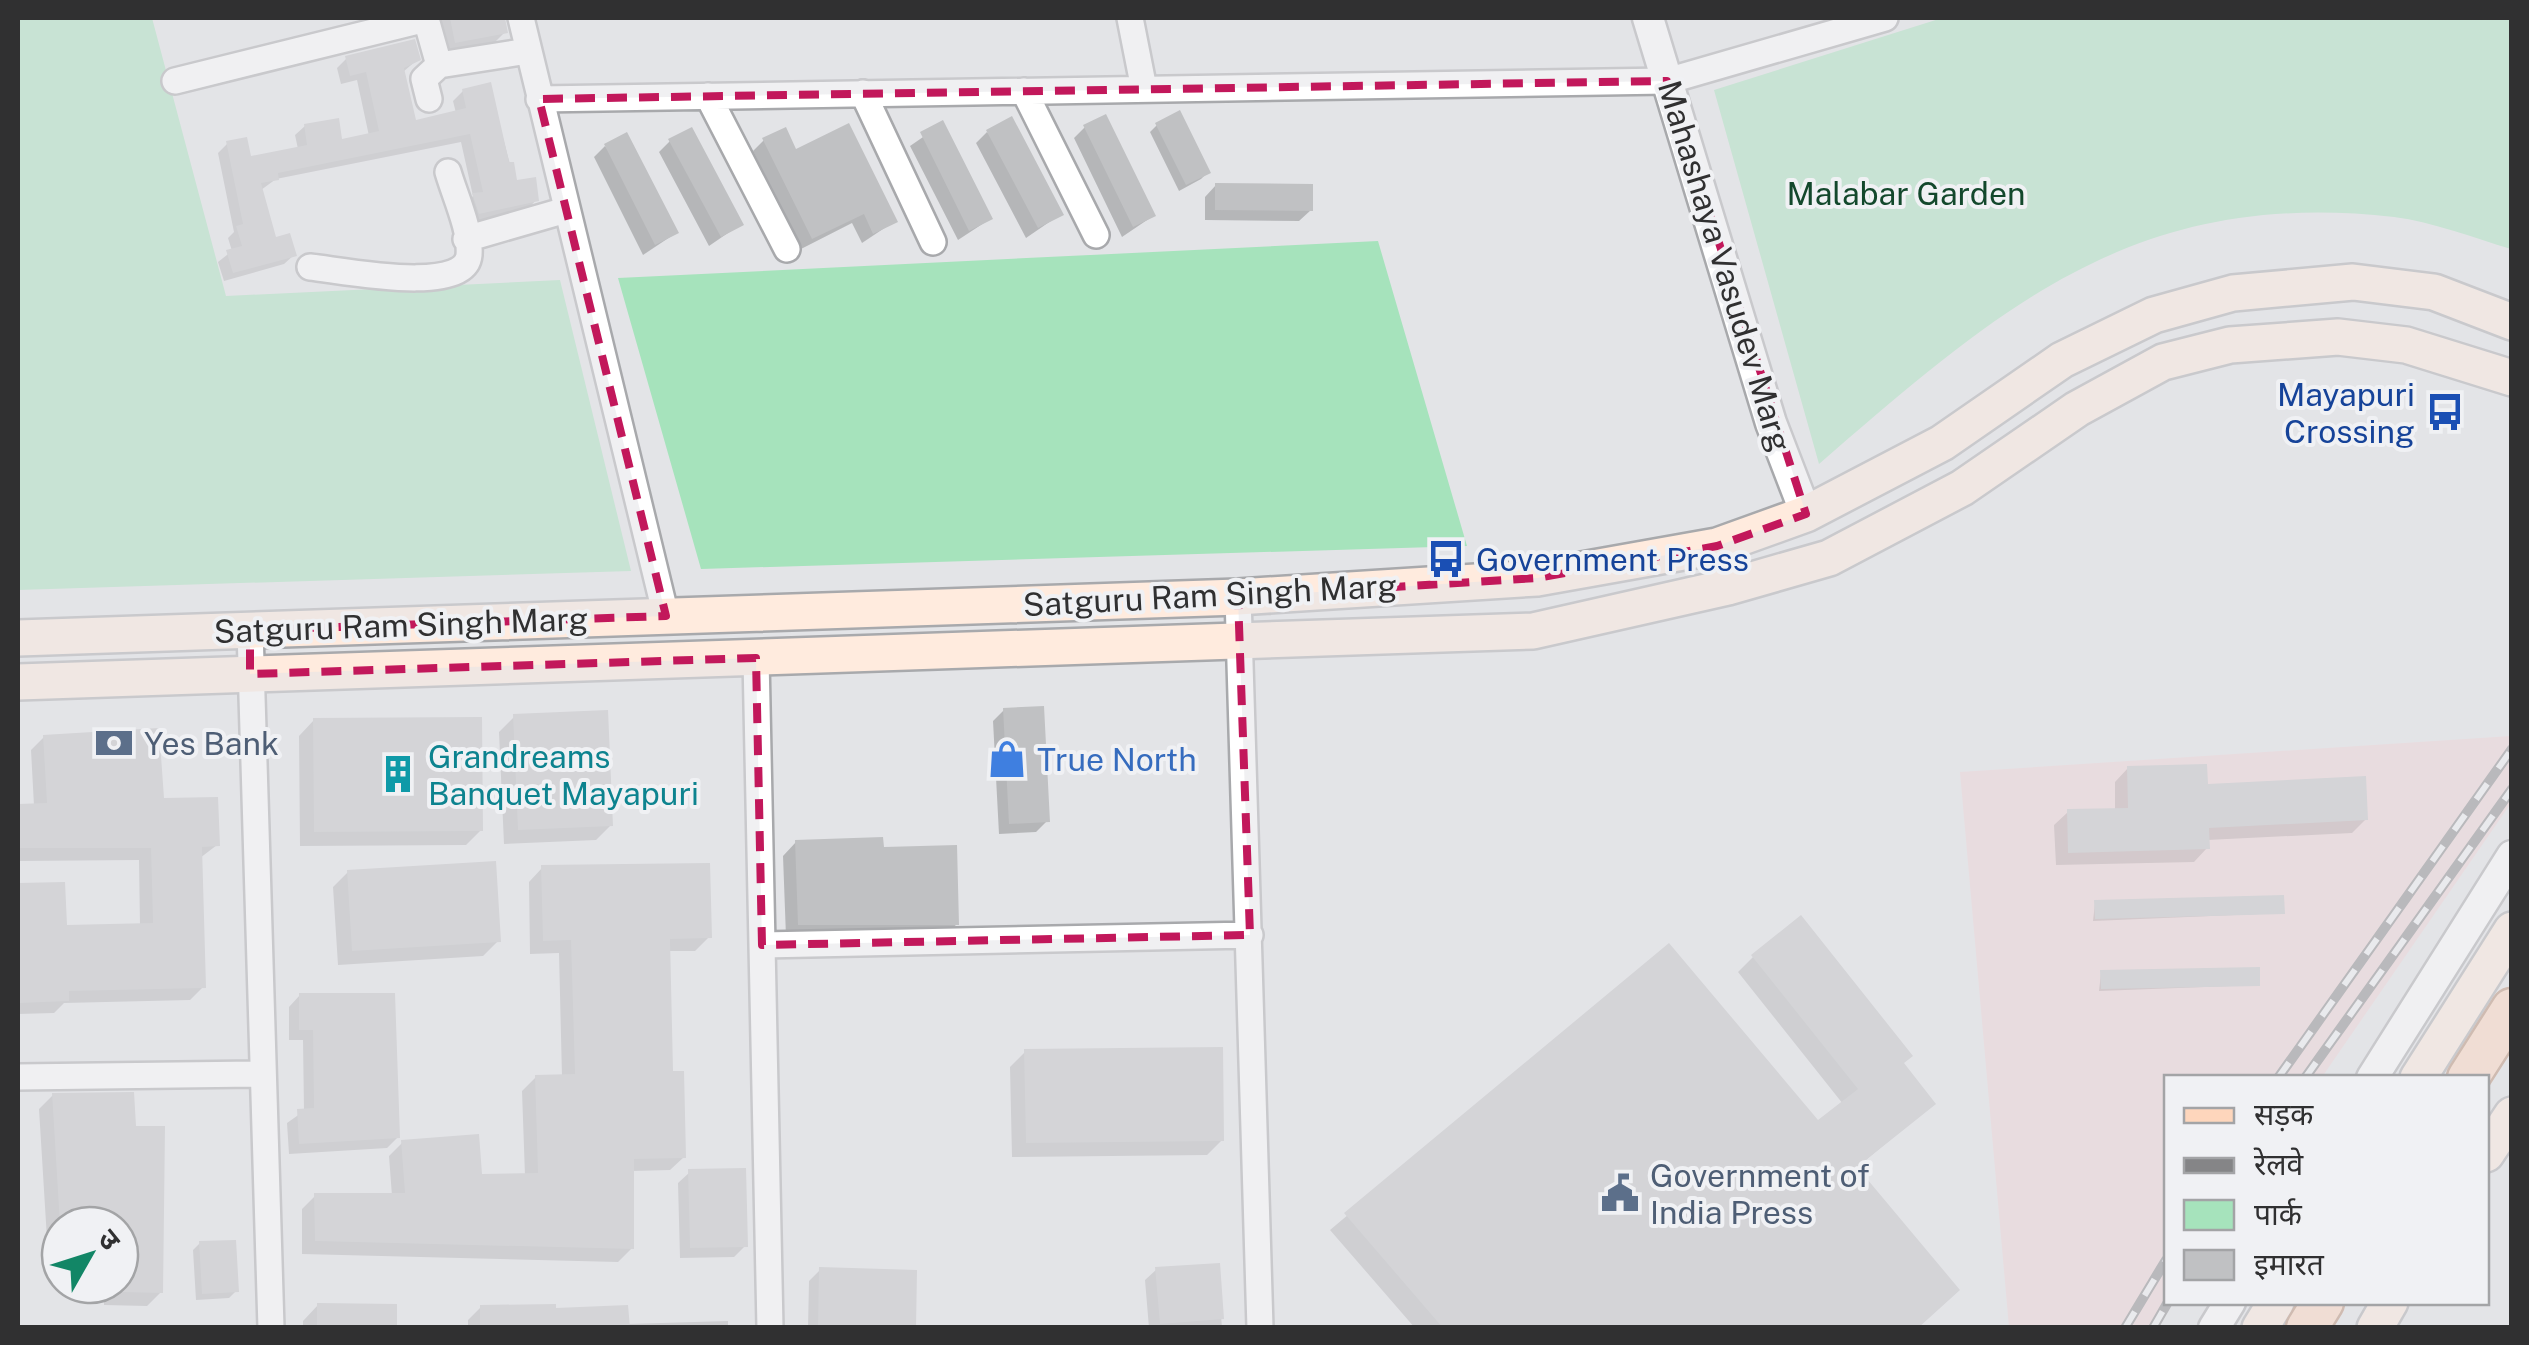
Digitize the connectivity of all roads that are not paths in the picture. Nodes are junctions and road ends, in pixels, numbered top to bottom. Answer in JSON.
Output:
{"nodes":[{"id":1,"x":521,"y":18,"type":"edge"},
{"id":2,"x":1130,"y":18,"type":"edge"},
{"id":3,"x":1648,"y":18,"type":"edge"},
{"id":4,"x":1885,"y":18,"type":"edge"},
{"id":5,"x":389,"y":23,"type":"edge"},
{"id":6,"x":1849,"y":23,"type":"edge"},
{"id":7,"x":327,"y":30,"type":"edge"},
{"id":8,"x":528,"y":50,"type":"junction"},
{"id":9,"x":439,"y":65,"type":"junction"},
{"id":10,"x":175,"y":81,"type":"dead end"},
{"id":11,"x":1667,"y":81,"type":"junction"},
{"id":12,"x":1144,"y":89,"type":"junction"},
{"id":13,"x":1024,"y":91,"type":"junction"},
{"id":14,"x":862,"y":94,"type":"junction"},
{"id":15,"x":708,"y":96,"type":"junction"},
{"id":16,"x":429,"y":99,"type":"dead end"},
{"id":17,"x":538,"y":99,"type":"junction"},
{"id":18,"x":448,"y":172,"type":"dead end"},
{"id":19,"x":566,"y":210,"type":"junction"},
{"id":20,"x":1096,"y":235,"type":"dead end"},
{"id":21,"x":466,"y":239,"type":"junction"},
{"id":22,"x":933,"y":242,"type":"dead end"},
{"id":23,"x":787,"y":249,"type":"dead end"},
{"id":24,"x":310,"y":267,"type":"dead end"},
{"id":25,"x":2434,"y":292,"type":"junction"},
{"id":26,"x":2512,"y":305,"type":"edge"},
{"id":27,"x":2512,"y":322,"type":"edge"},
{"id":28,"x":2512,"y":378,"type":"edge"},
{"id":29,"x":1806,"y":514,"type":"junction"},
{"id":30,"x":1828,"y":558,"type":"junction"},
{"id":31,"x":1238,"y":597,"type":"junction"},
{"id":32,"x":666,"y":616,"type":"junction"},
{"id":33,"x":250,"y":630,"type":"junction"},
{"id":34,"x":18,"y":638,"type":"edge"},
{"id":35,"x":1242,"y":644,"type":"junction"},
{"id":36,"x":756,"y":658,"type":"junction"},
{"id":37,"x":250,"y":674,"type":"junction"},
{"id":38,"x":18,"y":682,"type":"edge"},
{"id":39,"x":2512,"y":856,"type":"edge"},
{"id":40,"x":2512,"y":930,"type":"edge"},
{"id":41,"x":1250,"y":935,"type":"junction"},
{"id":42,"x":762,"y":945,"type":"junction"},
{"id":43,"x":2512,"y":1009,"type":"edge"},
{"id":44,"x":2512,"y":1044,"type":"edge"},
{"id":45,"x":262,"y":1074,"type":"junction"},
{"id":46,"x":2374,"y":1075,"type":"edge"},
{"id":47,"x":2420,"y":1075,"type":"edge"},
{"id":48,"x":2470,"y":1075,"type":"edge"},
{"id":49,"x":18,"y":1077,"type":"edge"},
{"id":50,"x":2489,"y":1078,"type":"edge"},
{"id":51,"x":2512,"y":1115,"type":"edge"},
{"id":52,"x":2489,"y":1150,"type":"edge"},
{"id":53,"x":2228,"y":1305,"type":"edge"},
{"id":54,"x":2274,"y":1305,"type":"edge"},
{"id":55,"x":2321,"y":1305,"type":"edge"},
{"id":56,"x":2344,"y":1305,"type":"edge"},
{"id":57,"x":2388,"y":1305,"type":"edge"},
{"id":58,"x":270,"y":1328,"type":"edge"},
{"id":59,"x":770,"y":1328,"type":"edge"},
{"id":60,"x":1260,"y":1328,"type":"edge"},
{"id":61,"x":2214,"y":1328,"type":"edge"},
{"id":62,"x":2260,"y":1328,"type":"edge"},
{"id":63,"x":2306,"y":1328,"type":"edge"},
{"id":64,"x":2330,"y":1328,"type":"edge"},
{"id":65,"x":2374,"y":1328,"type":"edge"}],
"edges":[{"from":1,"to":8,"type":"street"},
{"from":2,"to":12,"type":"street"},
{"from":3,"to":11,"type":"street","name":"Mahashaya Vasudev Marg"},
{"from":4,"to":6,"type":"street"},
{"from":5,"to":7,"type":"street"},
{"from":5,"to":9,"type":"street"},
{"from":6,"to":11,"type":"street"},
{"from":7,"to":10,"type":"street"},
{"from":8,"to":9,"type":"street"},
{"from":8,"to":17,"type":"street"},
{"from":9,"to":16,"type":"street"},
{"from":11,"to":12,"type":"street"},
{"from":11,"to":29,"type":"street","name":"Mahashaya Vasudev Marg"},
{"from":12,"to":13,"type":"street"},
{"from":13,"to":14,"type":"street"},
{"from":13,"to":20,"type":"street"},
{"from":14,"to":15,"type":"street"},
{"from":14,"to":22,"type":"street"},
{"from":15,"to":17,"type":"street"},
{"from":15,"to":23,"type":"street"},
{"from":17,"to":19,"type":"street"},
{"from":18,"to":21,"type":"street"},
{"from":19,"to":21,"type":"street"},
{"from":19,"to":32,"type":"street"},
{"from":21,"to":24,"type":"street"},
{"from":25,"to":26,"type":"main road"},
{"from":25,"to":27,"type":"main road","name":"Satguru Ram Singh Marg"},
{"from":25,"to":29,"type":"main road","name":"Satguru Ram Singh Marg"},
{"from":28,"to":30,"type":"main road","name":"Satguru Ram Singh Marg"},
{"from":29,"to":30,"type":"main road"},
{"from":29,"to":31,"type":"main road","name":"Satguru Ram Singh Marg"},
{"from":30,"to":35,"type":"main road","name":"Satguru Ram Singh Marg"},
{"from":31,"to":32,"type":"main road","name":"Satguru Ram Singh Marg"},
{"from":31,"to":35,"type":"street"},
{"from":32,"to":33,"type":"main road","name":"Satguru Ram Singh Marg"},
{"from":33,"to":34,"type":"main road","name":"Satguru Ram Singh Marg"},
{"from":33,"to":37,"type":"street"},
{"from":35,"to":36,"type":"main road","name":"Satguru Ram Singh Marg"},
{"from":35,"to":41,"type":"street"},
{"from":36,"to":37,"type":"main road","name":"Satguru Ram Singh Marg"},
{"from":36,"to":42,"type":"street"},
{"from":37,"to":38,"type":"main road","name":"Satguru Ram Singh Marg"},
{"from":37,"to":45,"type":"street"},
{"from":39,"to":46,"type":"street"},
{"from":40,"to":47,"type":"main road"},
{"from":41,"to":42,"type":"street"},
{"from":41,"to":60,"type":"street"},
{"from":42,"to":59,"type":"street"},
{"from":43,"to":48,"type":"main road"},
{"from":44,"to":50,"type":"main road"},
{"from":45,"to":49,"type":"street"},
{"from":45,"to":58,"type":"street"},
{"from":51,"to":52,"type":"main road"},
{"from":53,"to":61,"type":"street"},
{"from":54,"to":62,"type":"main road"},
{"from":55,"to":63,"type":"main road"},
{"from":56,"to":64,"type":"main road"},
{"from":57,"to":65,"type":"main road"}]}
